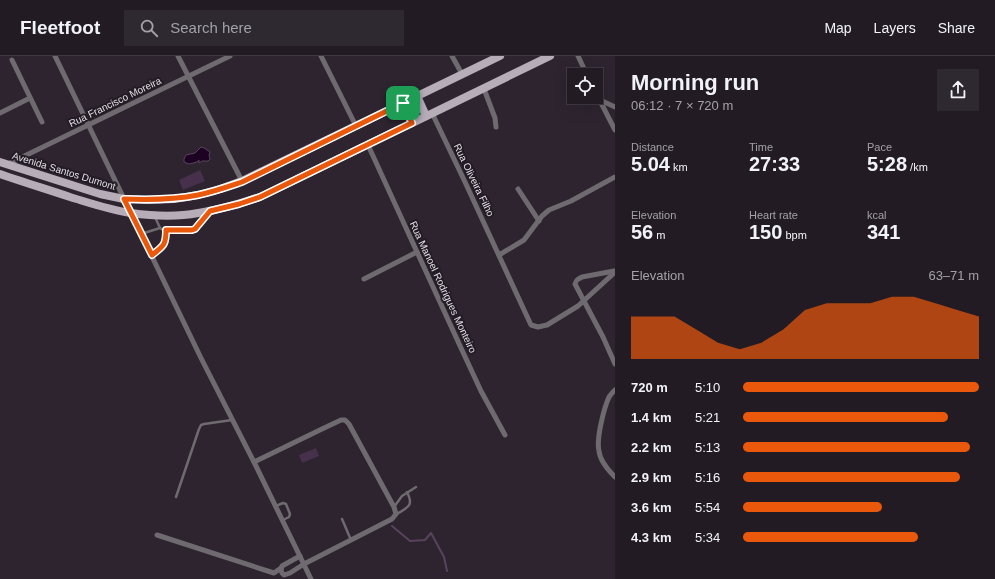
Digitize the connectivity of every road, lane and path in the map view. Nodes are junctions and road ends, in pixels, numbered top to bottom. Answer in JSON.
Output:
{"nodes":[{"id":1,"x":55,"y":56,"type":"edge"},
{"id":2,"x":178,"y":56,"type":"edge"},
{"id":3,"x":230,"y":56,"type":"edge"},
{"id":4,"x":321,"y":56,"type":"edge"},
{"id":5,"x":452,"y":56,"type":"edge"},
{"id":6,"x":500,"y":56,"type":"edge"},
{"id":7,"x":550,"y":56,"type":"edge"},
{"id":8,"x":578,"y":56,"type":"edge"},
{"id":9,"x":12,"y":60,"type":"dead end"},
{"id":10,"x":584,"y":68,"type":"edge"},
{"id":11,"x":462,"y":74,"type":"junction"},
{"id":12,"x":188,"y":76,"type":"junction"},
{"id":13,"x":484,"y":89,"type":"junction"},
{"id":14,"x":417,"y":96,"type":"junction"},
{"id":15,"x":30,"y":98,"type":"junction"},
{"id":16,"x":603,"y":101,"type":"edge"},
{"id":17,"x":403,"y":103,"type":"junction"},
{"id":18,"x":602,"y":104,"type":"edge"},
{"id":19,"x":615,"y":107,"type":"edge"},
{"id":20,"x":0,"y":113,"type":"edge"},
{"id":21,"x":429,"y":114,"type":"junction"},
{"id":22,"x":42,"y":122,"type":"dead end"},
{"id":23,"x":412,"y":123,"type":"junction"},
{"id":24,"x":88,"y":125,"type":"junction"},
{"id":25,"x":356,"y":126,"type":"junction"},
{"id":26,"x":496,"y":127,"type":"dead end"},
{"id":27,"x":615,"y":130,"type":"edge"},
{"id":28,"x":368,"y":145,"type":"junction"},
{"id":29,"x":0,"y":162,"type":"edge"},
{"id":30,"x":8,"y":164,"type":"junction"},
{"id":31,"x":0,"y":174,"type":"edge"},
{"id":32,"x":615,"y":177,"type":"edge"},
{"id":33,"x":242,"y":182,"type":"junction"},
{"id":34,"x":518,"y":189,"type":"dead end"},
{"id":35,"x":100,"y":194,"type":"junction"},
{"id":36,"x":124,"y":199,"type":"junction"},
{"id":37,"x":98,"y":206,"type":"junction"},
{"id":38,"x":210,"y":211,"type":"junction"},
{"id":39,"x":132,"y":213,"type":"junction"},
{"id":40,"x":154,"y":215,"type":"junction"},
{"id":41,"x":538,"y":221,"type":"junction"},
{"id":42,"x":160,"y":228,"type":"junction"},
{"id":43,"x":166,"y":230,"type":"junction"},
{"id":44,"x":141,"y":234,"type":"junction"},
{"id":45,"x":417,"y":252,"type":"junction"},
{"id":46,"x":152,"y":255,"type":"junction"},
{"id":47,"x":499,"y":255,"type":"junction"},
{"id":48,"x":615,"y":271,"type":"edge"},
{"id":49,"x":364,"y":279,"type":"dead end"},
{"id":50,"x":584,"y":300,"type":"junction"},
{"id":51,"x":615,"y":364,"type":"edge"},
{"id":52,"x":615,"y":390,"type":"edge"},
{"id":53,"x":233,"y":420,"type":"junction"},
{"id":54,"x":505,"y":435,"type":"dead end"},
{"id":55,"x":254,"y":462,"type":"junction"},
{"id":56,"x":615,"y":477,"type":"edge"},
{"id":57,"x":416,"y":487,"type":"dead end"},
{"id":58,"x":407,"y":492,"type":"junction"},
{"id":59,"x":176,"y":497,"type":"dead end"},
{"id":60,"x":276,"y":506,"type":"junction"},
{"id":61,"x":394,"y":507,"type":"junction"},
{"id":62,"x":396,"y":514,"type":"junction"},
{"id":63,"x":342,"y":519,"type":"dead end"},
{"id":64,"x":283,"y":520,"type":"junction"},
{"id":65,"x":157,"y":535,"type":"dead end"},
{"id":66,"x":351,"y":540,"type":"junction"},
{"id":67,"x":300,"y":556,"type":"junction"},
{"id":68,"x":304,"y":564,"type":"junction"},
{"id":69,"x":281,"y":568,"type":"junction"},
{"id":70,"x":293,"y":572,"type":"junction"},
{"id":71,"x":274,"y":573,"type":"junction"},
{"id":72,"x":284,"y":575,"type":"junction"},
{"id":73,"x":293,"y":579,"type":"edge"},
{"id":74,"x":311,"y":579,"type":"edge"}],
"edges":[{"from":1,"to":24,"type":"street"},
{"from":2,"to":12,"type":"street"},
{"from":3,"to":12,"type":"street","name":"Rua Francisco Moreira"},
{"from":4,"to":25,"type":"street"},
{"from":5,"to":11,"type":"street"},
{"from":6,"to":11,"type":"main road","name":"Avenida Santos Dumont"},
{"from":7,"to":13,"type":"main road"},
{"from":8,"to":10,"type":"street"},
{"from":9,"to":15,"type":"street"},
{"from":11,"to":14,"type":"main road","name":"Avenida Santos Dumont"},
{"from":12,"to":24,"type":"street","name":"Rua Francisco Moreira"},
{"from":12,"to":33,"type":"street"},
{"from":13,"to":21,"type":"main road"},
{"from":13,"to":26,"type":"street"},
{"from":14,"to":17,"type":"main road","name":"Avenida Santos Dumont"},
{"from":14,"to":21,"type":"main road"},
{"from":15,"to":20,"type":"street"},
{"from":15,"to":22,"type":"street"},
{"from":16,"to":19,"type":"street"},
{"from":17,"to":23,"type":"main road"},
{"from":17,"to":25,"type":"main road","name":"Avenida Santos Dumont"},
{"from":18,"to":27,"type":"street"},
{"from":21,"to":23,"type":"main road"},
{"from":21,"to":47,"type":"street","name":"Rua Oliveira Filho"},
{"from":23,"to":28,"type":"main road"},
{"from":24,"to":30,"type":"street","name":"Rua Francisco Moreira"},
{"from":24,"to":36,"type":"street"},
{"from":25,"to":33,"type":"main road","name":"Avenida Santos Dumont"},
{"from":28,"to":38,"type":"main road"},
{"from":28,"to":45,"type":"street","name":"Rua Manoel Rodrigues Monteiro"},
{"from":29,"to":30,"type":"main road","name":"Avenida Santos Dumont"},
{"from":30,"to":35,"type":"main road","name":"Avenida Santos Dumont"},
{"from":31,"to":37,"type":"main road"},
{"from":32,"to":41,"type":"street"},
{"from":33,"to":36,"type":"main road","name":"Avenida Santos Dumont"},
{"from":34,"to":41,"type":"street"},
{"from":35,"to":36,"type":"main road","name":"Avenida Santos Dumont"},
{"from":35,"to":37,"type":"main road"},
{"from":36,"to":39,"type":"street"},
{"from":37,"to":39,"type":"main road"},
{"from":38,"to":40,"type":"main road"},
{"from":38,"to":43,"type":"lane"},
{"from":39,"to":40,"type":"main road"},
{"from":39,"to":44,"type":"street"},
{"from":40,"to":42,"type":"lane"},
{"from":41,"to":47,"type":"street"},
{"from":42,"to":43,"type":"lane"},
{"from":42,"to":44,"type":"lane"},
{"from":43,"to":46,"type":"lane"},
{"from":44,"to":46,"type":"street"},
{"from":45,"to":49,"type":"street"},
{"from":45,"to":54,"type":"street","name":"Rua Manoel Rodrigues Monteiro"},
{"from":46,"to":53,"type":"street"},
{"from":47,"to":50,"type":"street","name":"Rua Oliveira Filho"},
{"from":48,"to":50,"type":"street","name":"Rua Oliveira Filho"},
{"from":48,"to":50,"type":"street"},
{"from":50,"to":51,"type":"street"},
{"from":52,"to":56,"type":"street"},
{"from":53,"to":55,"type":"street"},
{"from":53,"to":59,"type":"lane"},
{"from":55,"to":60,"type":"street"},
{"from":55,"to":61,"type":"street"},
{"from":57,"to":58,"type":"lane"},
{"from":58,"to":61,"type":"lane"},
{"from":58,"to":62,"type":"lane"},
{"from":60,"to":64,"type":"street"},
{"from":60,"to":64,"type":"lane"},
{"from":61,"to":62,"type":"street"},
{"from":62,"to":66,"type":"street"},
{"from":63,"to":66,"type":"lane"},
{"from":64,"to":67,"type":"street"},
{"from":65,"to":71,"type":"street"},
{"from":66,"to":68,"type":"street"},
{"from":67,"to":68,"type":"street"},
{"from":67,"to":69,"type":"street"},
{"from":68,"to":70,"type":"street"},
{"from":68,"to":74,"type":"street"},
{"from":69,"to":71,"type":"street"},
{"from":69,"to":72,"type":"street"},
{"from":70,"to":72,"type":"street"},
{"from":70,"to":73,"type":"street"},
{"from":71,"to":72,"type":"street"},
{"from":72,"to":73,"type":"street"}]}
